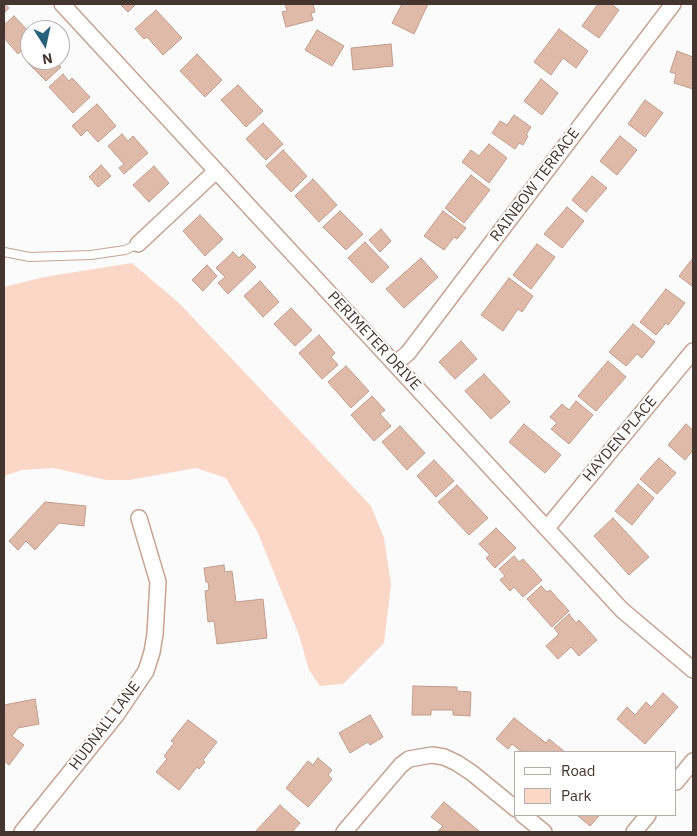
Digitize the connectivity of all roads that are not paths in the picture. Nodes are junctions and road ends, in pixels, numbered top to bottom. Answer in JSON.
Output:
{"nodes":[{"id":1,"x":62,"y":4,"type":"edge"},
{"id":2,"x":673,"y":4,"type":"edge"},
{"id":3,"x":216,"y":171,"type":"junction"},
{"id":4,"x":138,"y":244,"type":"joint"},
{"id":5,"x":4,"y":252,"type":"edge"},
{"id":6,"x":693,"y":351,"type":"edge"},
{"id":7,"x":395,"y":364,"type":"junction"},
{"id":8,"x":139,"y":518,"type":"dead end"},
{"id":9,"x":547,"y":528,"type":"junction"},
{"id":10,"x":693,"y":670,"type":"edge"},
{"id":11,"x":693,"y":761,"type":"edge"},
{"id":12,"x":677,"y":781,"type":"edge"},
{"id":13,"x":514,"y":807,"type":"edge"},
{"id":14,"x":523,"y":816,"type":"edge"},
{"id":15,"x":647,"y":816,"type":"edge"},
{"id":16,"x":22,"y":832,"type":"edge"},
{"id":17,"x":344,"y":832,"type":"edge"},
{"id":18,"x":544,"y":832,"type":"edge"},
{"id":19,"x":634,"y":832,"type":"edge"}],
"edges":[{"from":1,"to":3,"type":"street","name":"PERIMETER DRIVE"},
{"from":2,"to":7,"type":"street","name":"RAINBOW TERRACE"},
{"from":3,"to":4,"type":"street"},
{"from":3,"to":7,"type":"street","name":"PERIMETER DRIVE"},
{"from":4,"to":5,"type":"lane"},
{"from":6,"to":9,"type":"street","name":"HAYDEN PLACE"},
{"from":7,"to":9,"type":"street","name":"PERIMETER DRIVE"},
{"from":8,"to":16,"type":"street","name":"HUDNALL LANE"},
{"from":9,"to":10,"type":"street","name":"PERIMETER DRIVE"},
{"from":11,"to":12,"type":"street"},
{"from":13,"to":17,"type":"street"},
{"from":14,"to":18,"type":"street"},
{"from":15,"to":19,"type":"street"}]}
